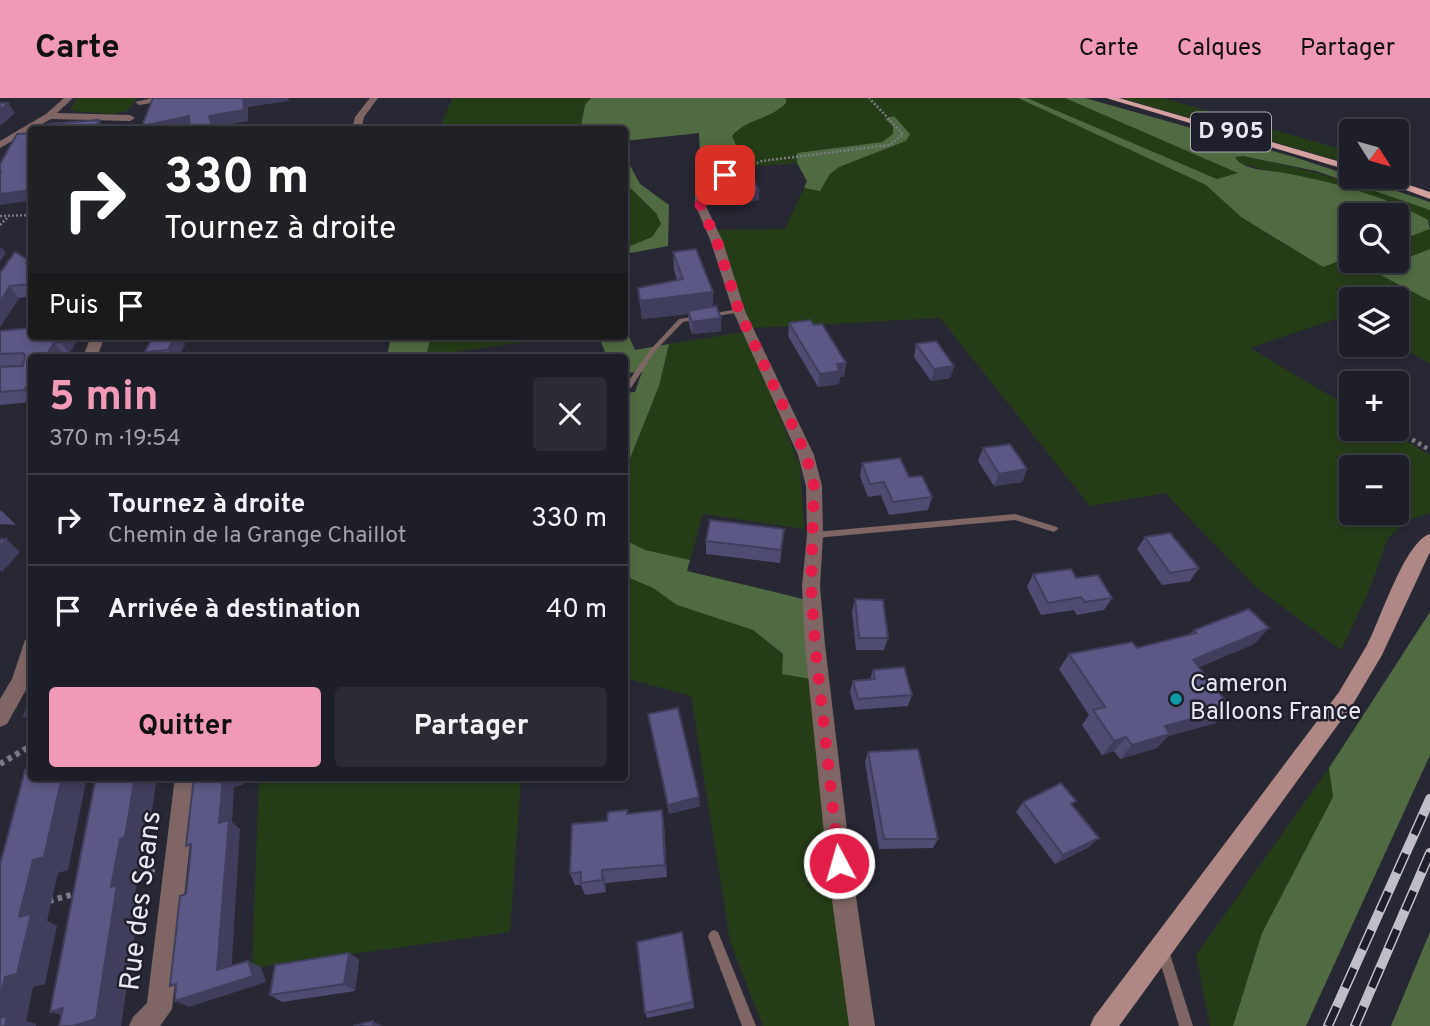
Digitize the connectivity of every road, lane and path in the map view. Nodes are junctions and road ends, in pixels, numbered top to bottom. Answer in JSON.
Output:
{"nodes":[{"id":1,"x":69,"y":98,"type":"edge"},
{"id":2,"x":177,"y":98,"type":"edge"},
{"id":3,"x":374,"y":98,"type":"edge"},
{"id":4,"x":869,"y":98,"type":"edge"},
{"id":5,"x":1110,"y":98,"type":"edge"},
{"id":6,"x":140,"y":100,"type":"edge"},
{"id":7,"x":49,"y":116,"type":"junction"},
{"id":8,"x":130,"y":117,"type":"junction"},
{"id":9,"x":32,"y":126,"type":"edge"},
{"id":10,"x":127,"y":126,"type":"edge"},
{"id":11,"x":357,"y":126,"type":"edge"},
{"id":12,"x":28,"y":128,"type":"edge"},
{"id":13,"x":0,"y":145,"type":"edge"},
{"id":14,"x":1339,"y":165,"type":"edge"},
{"id":15,"x":706,"y":185,"type":"joint"},
{"id":16,"x":1409,"y":189,"type":"edge"},
{"id":17,"x":1430,"y":196,"type":"edge"},
{"id":18,"x":28,"y":215,"type":"edge"},
{"id":19,"x":0,"y":216,"type":"edge"},
{"id":20,"x":7,"y":217,"type":"junction"},
{"id":21,"x":0,"y":225,"type":"edge"},
{"id":22,"x":739,"y":311,"type":"junction"},
{"id":23,"x":628,"y":386,"type":"dead end"},
{"id":24,"x":1409,"y":438,"type":"edge"},
{"id":25,"x":1430,"y":450,"type":"edge"},
{"id":26,"x":1054,"y":529,"type":"dead end"},
{"id":27,"x":815,"y":535,"type":"junction"},
{"id":28,"x":1430,"y":540,"type":"edge"},
{"id":29,"x":28,"y":659,"type":"edge"},
{"id":30,"x":0,"y":718,"type":"edge"},
{"id":31,"x":28,"y":748,"type":"edge"},
{"id":32,"x":0,"y":764,"type":"edge"},
{"id":33,"x":186,"y":781,"type":"edge"},
{"id":34,"x":138,"y":874,"type":"dead end"},
{"id":35,"x":124,"y":878,"type":"dead end"},
{"id":36,"x":84,"y":891,"type":"edge"},
{"id":37,"x":35,"y":905,"type":"dead end"},
{"id":38,"x":714,"y":936,"type":"dead end"},
{"id":39,"x":1161,"y":948,"type":"junction"},
{"id":40,"x":142,"y":1026,"type":"edge"},
{"id":41,"x":749,"y":1026,"type":"edge"},
{"id":42,"x":862,"y":1026,"type":"edge"},
{"id":43,"x":1103,"y":1026,"type":"edge"},
{"id":44,"x":1186,"y":1026,"type":"edge"}],
"edges":[{"from":1,"to":7,"type":"street"},
{"from":2,"to":6,"type":"street"},
{"from":3,"to":11,"type":"street"},
{"from":4,"to":15,"type":"path"},
{"from":5,"to":14,"type":"main road","number":"D 905"},
{"from":6,"to":8,"type":"street"},
{"from":7,"to":8,"type":"street"},
{"from":7,"to":9,"type":"street"},
{"from":8,"to":10,"type":"street"},
{"from":12,"to":13,"type":"street"},
{"from":15,"to":22,"type":"street"},
{"from":16,"to":17,"type":"main road"},
{"from":18,"to":20,"type":"path"},
{"from":19,"to":20,"type":"path"},
{"from":20,"to":21,"type":"path"},
{"from":22,"to":23,"type":"lane"},
{"from":22,"to":27,"type":"street"},
{"from":24,"to":25,"type":"path"},
{"from":26,"to":27,"type":"lane"},
{"from":27,"to":42,"type":"street"},
{"from":28,"to":39,"type":"main road"},
{"from":29,"to":30,"type":"street"},
{"from":31,"to":32,"type":"path"},
{"from":33,"to":40,"type":"street","name":"Rue des Seans"},
{"from":34,"to":35,"type":"path"},
{"from":36,"to":37,"type":"path"},
{"from":38,"to":41,"type":"lane"},
{"from":39,"to":43,"type":"main road"},
{"from":39,"to":44,"type":"lane"}]}
